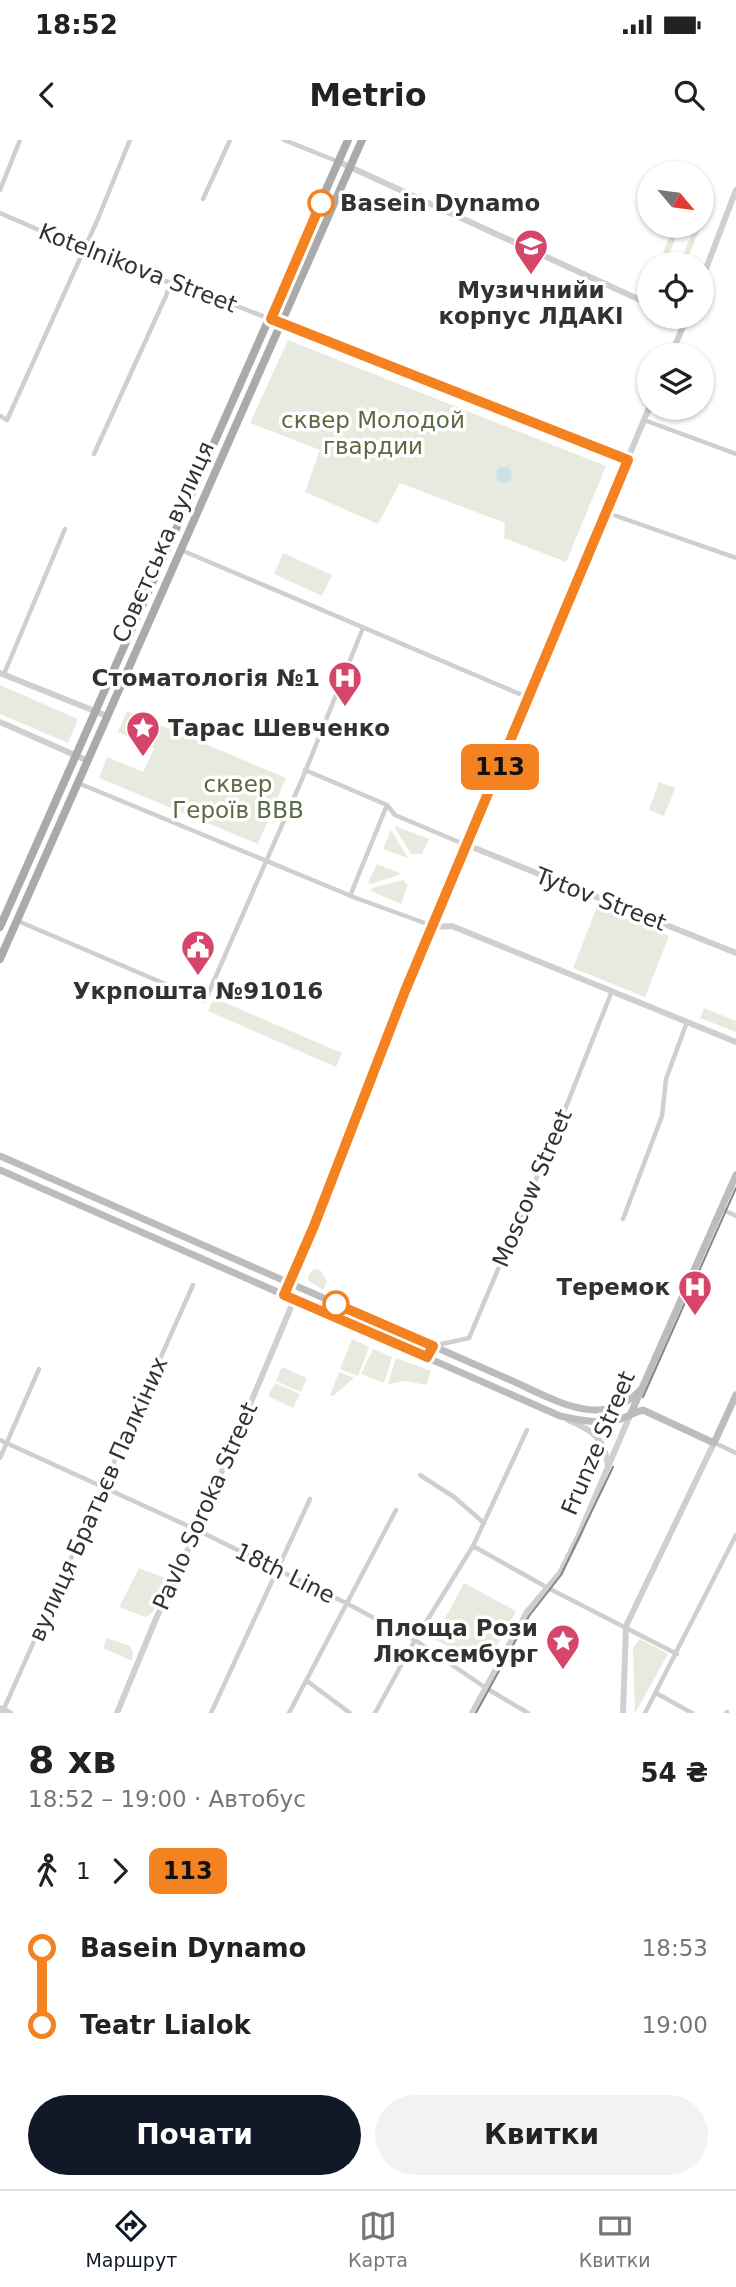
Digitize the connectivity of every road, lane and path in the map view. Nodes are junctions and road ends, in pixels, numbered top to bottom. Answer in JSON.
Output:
{"nodes":[{"id":1,"x":20,"y":140,"type":"edge"},
{"id":2,"x":131,"y":140,"type":"edge"},
{"id":3,"x":230,"y":140,"type":"edge"},
{"id":4,"x":284,"y":140,"type":"edge"},
{"id":5,"x":348,"y":140,"type":"edge"},
{"id":6,"x":362,"y":140,"type":"edge"},
{"id":7,"x":339,"y":162,"type":"junction"},
{"id":8,"x":350,"y":166,"type":"junction"},
{"id":9,"x":0,"y":190,"type":"edge"},
{"id":10,"x":736,"y":190,"type":"edge"},
{"id":11,"x":204,"y":199,"type":"dead end"},
{"id":12,"x":0,"y":213,"type":"edge"},
{"id":13,"x":84,"y":250,"type":"junction"},
{"id":14,"x":712,"y":252,"type":"edge"},
{"id":15,"x":171,"y":281,"type":"junction"},
{"id":16,"x":637,"y":298,"type":"edge"},
{"id":17,"x":271,"y":319,"type":"junction"},
{"id":18,"x":280,"y":323,"type":"junction"},
{"id":19,"x":0,"y":416,"type":"edge"},
{"id":20,"x":644,"y":420,"type":"joint"},
{"id":21,"x":94,"y":454,"type":"dead end"},
{"id":22,"x":736,"y":454,"type":"edge"},
{"id":23,"x":628,"y":460,"type":"junction"},
{"id":24,"x":605,"y":512,"type":"junction"},
{"id":25,"x":65,"y":529,"type":"dead end"},
{"id":26,"x":181,"y":550,"type":"junction"},
{"id":27,"x":736,"y":558,"type":"edge"},
{"id":28,"x":363,"y":628,"type":"junction"},
{"id":29,"x":2,"y":673,"type":"edge"},
{"id":30,"x":529,"y":698,"type":"junction"},
{"id":31,"x":96,"y":713,"type":"junction"},
{"id":32,"x":107,"y":716,"type":"junction"},
{"id":33,"x":0,"y":722,"type":"edge"},
{"id":34,"x":76,"y":756,"type":"junction"},
{"id":35,"x":86,"y":760,"type":"junction"},
{"id":36,"x":305,"y":770,"type":"junction"},
{"id":37,"x":77,"y":783,"type":"junction"},
{"id":38,"x":387,"y":805,"type":"junction"},
{"id":39,"x":467,"y":845,"type":"junction"},
{"id":40,"x":266,"y":861,"type":"junction"},
{"id":41,"x":350,"y":896,"type":"junction"},
{"id":42,"x":17,"y":920,"type":"junction"},
{"id":43,"x":0,"y":927,"type":"edge"},
{"id":44,"x":433,"y":927,"type":"junction"},
{"id":45,"x":736,"y":953,"type":"edge"},
{"id":46,"x":0,"y":959,"type":"edge"},
{"id":47,"x":612,"y":991,"type":"junction"},
{"id":48,"x":687,"y":1022,"type":"junction"},
{"id":49,"x":736,"y":1042,"type":"edge"},
{"id":50,"x":0,"y":1156,"type":"edge"},
{"id":51,"x":0,"y":1170,"type":"edge"},
{"id":52,"x":736,"y":1175,"type":"edge"},
{"id":53,"x":721,"y":1209,"type":"junction"},
{"id":54,"x":736,"y":1216,"type":"edge"},
{"id":55,"x":623,"y":1219,"type":"dead end"},
{"id":56,"x":290,"y":1283,"type":"junction"},
{"id":57,"x":193,"y":1284,"type":"dead end"},
{"id":58,"x":284,"y":1295,"type":"junction"},
{"id":59,"x":295,"y":1300,"type":"junction"},
{"id":60,"x":433,"y":1346,"type":"junction"},
{"id":61,"x":427,"y":1357,"type":"junction"},
{"id":62,"x":39,"y":1369,"type":"dead end"},
{"id":63,"x":642,"y":1388,"type":"junction"},
{"id":64,"x":736,"y":1395,"type":"edge"},
{"id":65,"x":631,"y":1413,"type":"junction"},
{"id":66,"x":560,"y":1416,"type":"junction"},
{"id":67,"x":527,"y":1430,"type":"dead end"},
{"id":68,"x":0,"y":1440,"type":"edge"},
{"id":69,"x":6,"y":1443,"type":"junction"},
{"id":70,"x":714,"y":1443,"type":"junction"},
{"id":71,"x":736,"y":1453,"type":"edge"},
{"id":72,"x":0,"y":1458,"type":"edge"},
{"id":73,"x":609,"y":1467,"type":"junction"},
{"id":74,"x":420,"y":1475,"type":"dead end"},
{"id":75,"x":103,"y":1487,"type":"junction"},
{"id":76,"x":310,"y":1499,"type":"dead end"},
{"id":77,"x":397,"y":1510,"type":"dead end"},
{"id":78,"x":484,"y":1523,"type":"junction"},
{"id":79,"x":197,"y":1530,"type":"junction"},
{"id":80,"x":736,"y":1535,"type":"edge"},
{"id":81,"x":473,"y":1546,"type":"junction"},
{"id":82,"x":278,"y":1569,"type":"junction"},
{"id":83,"x":548,"y":1588,"type":"junction"},
{"id":84,"x":348,"y":1604,"type":"junction"},
{"id":85,"x":626,"y":1626,"type":"junction"},
{"id":86,"x":415,"y":1640,"type":"junction"},
{"id":87,"x":677,"y":1654,"type":"junction"},
{"id":88,"x":307,"y":1681,"type":"junction"},
{"id":89,"x":486,"y":1688,"type":"junction"},
{"id":90,"x":656,"y":1693,"type":"junction"},
{"id":91,"x":4,"y":1711,"type":"edge"},
{"id":92,"x":117,"y":1713,"type":"edge"},
{"id":93,"x":211,"y":1713,"type":"edge"},
{"id":94,"x":289,"y":1713,"type":"edge"},
{"id":95,"x":350,"y":1713,"type":"edge"},
{"id":96,"x":375,"y":1713,"type":"edge"},
{"id":97,"x":472,"y":1713,"type":"edge"},
{"id":98,"x":528,"y":1713,"type":"edge"},
{"id":99,"x":623,"y":1713,"type":"edge"},
{"id":100,"x":645,"y":1713,"type":"edge"},
{"id":101,"x":692,"y":1713,"type":"edge"}],
"edges":[{"from":1,"to":9,"type":"street"},
{"from":2,"to":13,"type":"street"},
{"from":3,"to":11,"type":"street"},
{"from":4,"to":7,"type":"street"},
{"from":5,"to":7,"type":"main road"},
{"from":6,"to":8,"type":"main road","name":"Совєтська вулиця"},
{"from":7,"to":8,"type":"street"},
{"from":7,"to":17,"type":"main road"},
{"from":8,"to":16,"type":"street"},
{"from":8,"to":18,"type":"main road","name":"Совєтська вулиця"},
{"from":10,"to":14,"type":"street"},
{"from":12,"to":13,"type":"street","name":"Kotelnikova Street"},
{"from":13,"to":15,"type":"street","name":"Kotelnikova Street"},
{"from":13,"to":19,"type":"street"},
{"from":15,"to":17,"type":"street","name":"Kotelnikova Street"},
{"from":15,"to":21,"type":"street"},
{"from":17,"to":18,"type":"street","name":"Kotelnikova Street"},
{"from":17,"to":31,"type":"main road"},
{"from":18,"to":23,"type":"street","name":"Kotelnikova Street"},
{"from":18,"to":26,"type":"main road","name":"Совєтська вулиця"},
{"from":20,"to":22,"type":"street"},
{"from":20,"to":23,"type":"street"},
{"from":23,"to":24,"type":"street"},
{"from":24,"to":27,"type":"street"},
{"from":24,"to":30,"type":"street"},
{"from":25,"to":29,"type":"street"},
{"from":26,"to":28,"type":"street"},
{"from":26,"to":32,"type":"main road","name":"Совєтська вулиця"},
{"from":28,"to":30,"type":"street"},
{"from":28,"to":36,"type":"street"},
{"from":29,"to":31,"type":"street"},
{"from":30,"to":39,"type":"street"},
{"from":31,"to":32,"type":"street"},
{"from":31,"to":34,"type":"main road"},
{"from":32,"to":35,"type":"main road","name":"Совєтська вулиця"},
{"from":33,"to":34,"type":"street"},
{"from":34,"to":35,"type":"street"},
{"from":34,"to":43,"type":"main road"},
{"from":35,"to":37,"type":"main road","name":"Совєтська вулиця"},
{"from":36,"to":38,"type":"street"},
{"from":36,"to":40,"type":"street"},
{"from":37,"to":40,"type":"street"},
{"from":37,"to":42,"type":"main road","name":"Совєтська вулиця"},
{"from":38,"to":39,"type":"street"},
{"from":38,"to":41,"type":"street"},
{"from":39,"to":44,"type":"street"},
{"from":39,"to":45,"type":"street","name":"Tytov Street"},
{"from":40,"to":41,"type":"street"},
{"from":40,"to":42,"type":"street"},
{"from":41,"to":44,"type":"street"},
{"from":42,"to":46,"type":"main road","name":"Совєтська вулиця"},
{"from":44,"to":47,"type":"street"},
{"from":44,"to":56,"type":"street"},
{"from":47,"to":48,"type":"street"},
{"from":47,"to":60,"type":"street","name":"Moscow Street"},
{"from":48,"to":49,"type":"street"},
{"from":48,"to":55,"type":"street"},
{"from":50,"to":56,"type":"main road"},
{"from":51,"to":58,"type":"main road"},
{"from":52,"to":53,"type":"main road","name":"Frunze Street"},
{"from":53,"to":54,"type":"street"},
{"from":53,"to":63,"type":"main road","name":"Frunze Street"},
{"from":56,"to":58,"type":"street"},
{"from":56,"to":60,"type":"main road"},
{"from":57,"to":75,"type":"street","name":"вулиця Братьєв Палкіних"},
{"from":58,"to":59,"type":"main road"},
{"from":59,"to":61,"type":"main road"},
{"from":59,"to":79,"type":"street","name":"Pavlo Soroka Street"},
{"from":60,"to":61,"type":"street"},
{"from":60,"to":63,"type":"main road"},
{"from":61,"to":66,"type":"main road"},
{"from":62,"to":69,"type":"street"},
{"from":63,"to":65,"type":"main road","name":"Frunze Street"},
{"from":64,"to":70,"type":"main road"},
{"from":65,"to":66,"type":"main road"},
{"from":65,"to":70,"type":"main road"},
{"from":65,"to":73,"type":"street","name":"Frunze Street"},
{"from":66,"to":73,"type":"street"},
{"from":67,"to":78,"type":"street"},
{"from":68,"to":69,"type":"street","name":"18th Line"},
{"from":69,"to":72,"type":"street"},
{"from":69,"to":75,"type":"street","name":"18th Line"},
{"from":70,"to":71,"type":"street"},
{"from":70,"to":85,"type":"street"},
{"from":73,"to":83,"type":"street","name":"Frunze Street"},
{"from":74,"to":78,"type":"street"},
{"from":75,"to":79,"type":"street","name":"18th Line"},
{"from":75,"to":91,"type":"street","name":"вулиця Братьєв Палкіних"},
{"from":76,"to":82,"type":"street"},
{"from":77,"to":84,"type":"street"},
{"from":78,"to":81,"type":"street"},
{"from":79,"to":82,"type":"street","name":"18th Line"},
{"from":79,"to":92,"type":"street","name":"Pavlo Soroka Street"},
{"from":80,"to":87,"type":"street"},
{"from":81,"to":83,"type":"street"},
{"from":81,"to":86,"type":"street"},
{"from":82,"to":84,"type":"street","name":"18th Line"},
{"from":82,"to":93,"type":"street"},
{"from":83,"to":85,"type":"street"},
{"from":83,"to":89,"type":"street","name":"Frunze Street"},
{"from":84,"to":86,"type":"street","name":"18th Line"},
{"from":84,"to":88,"type":"street"},
{"from":85,"to":87,"type":"street"},
{"from":85,"to":99,"type":"street"},
{"from":86,"to":89,"type":"street"},
{"from":86,"to":96,"type":"street"},
{"from":87,"to":90,"type":"street"},
{"from":88,"to":94,"type":"street"},
{"from":88,"to":95,"type":"street"},
{"from":89,"to":97,"type":"street","name":"Frunze Street"},
{"from":89,"to":98,"type":"street"},
{"from":90,"to":100,"type":"street"},
{"from":90,"to":101,"type":"street"}]}
